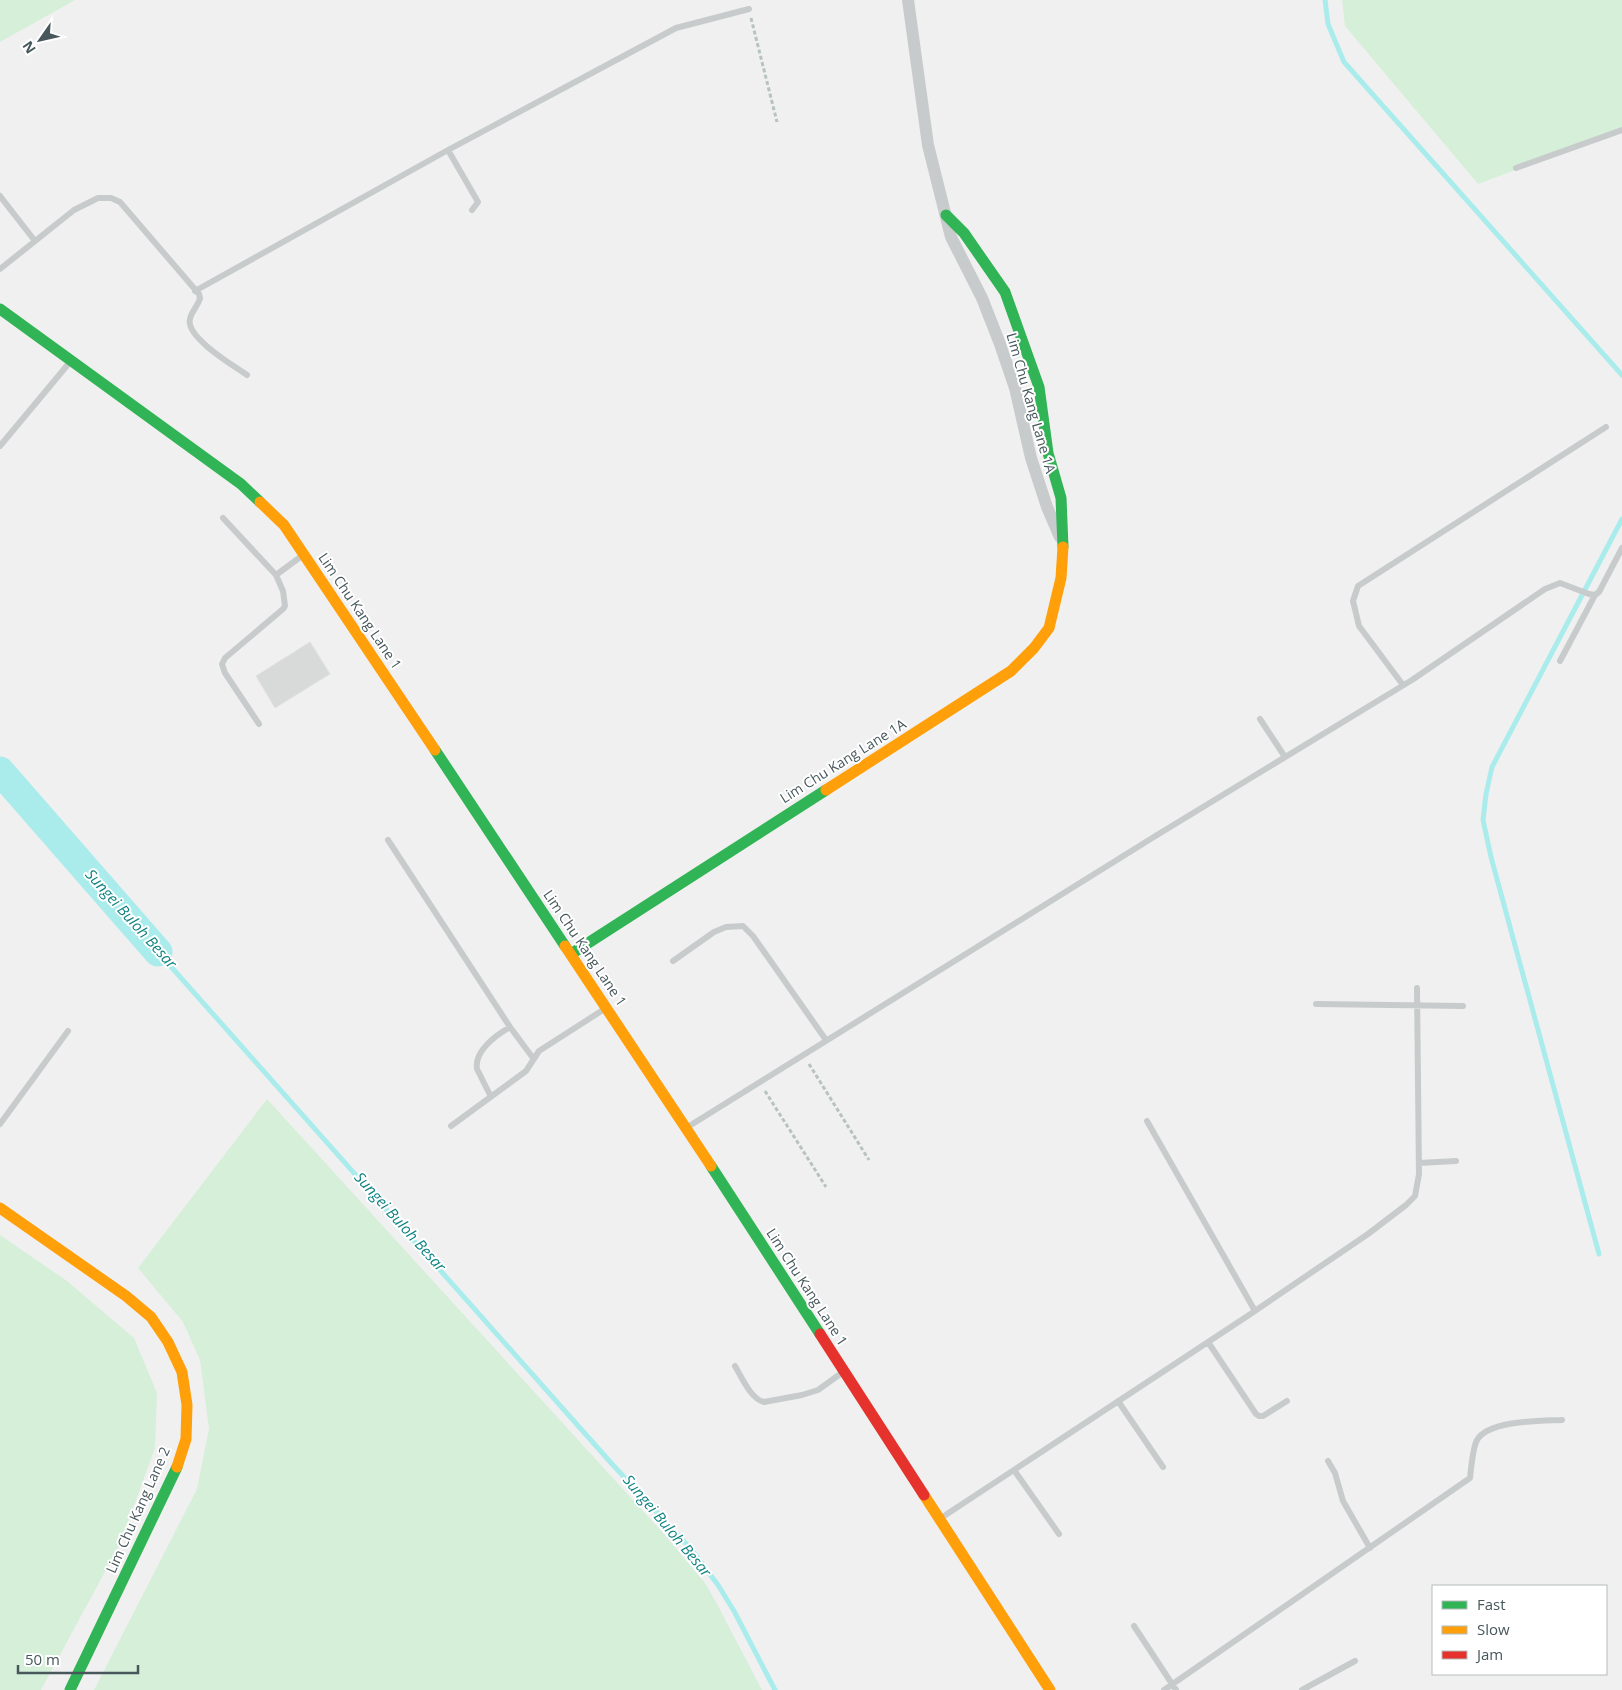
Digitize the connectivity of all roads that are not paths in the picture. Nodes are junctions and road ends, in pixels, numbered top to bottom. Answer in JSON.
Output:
{"nodes":[{"id":1,"x":908,"y":0,"type":"edge"},
{"id":2,"x":749,"y":9,"type":"road end"},
{"id":3,"x":1622,"y":130,"type":"edge"},
{"id":4,"x":448,"y":150,"type":"junction"},
{"id":5,"x":1516,"y":168,"type":"dead end"},
{"id":6,"x":0,"y":196,"type":"edge"},
{"id":7,"x":472,"y":210,"type":"dead end"},
{"id":8,"x":946,"y":215,"type":"junction"},
{"id":9,"x":35,"y":241,"type":"junction"},
{"id":10,"x":0,"y":269,"type":"edge"},
{"id":11,"x":195,"y":290,"type":"junction"},
{"id":12,"x":0,"y":309,"type":"edge"},
{"id":13,"x":71,"y":361,"type":"junction"},
{"id":14,"x":247,"y":375,"type":"dead end"},
{"id":15,"x":1606,"y":427,"type":"dead end"},
{"id":16,"x":0,"y":446,"type":"edge"},
{"id":17,"x":223,"y":518,"type":"dead end"},
{"id":18,"x":1063,"y":544,"type":"junction"},
{"id":19,"x":1622,"y":548,"type":"edge"},
{"id":20,"x":304,"y":555,"type":"junction"},
{"id":21,"x":276,"y":575,"type":"junction"},
{"id":22,"x":1592,"y":594,"type":"junction"},
{"id":23,"x":1560,"y":661,"type":"dead end"},
{"id":24,"x":1403,"y":686,"type":"junction"},
{"id":25,"x":1260,"y":719,"type":"dead end"},
{"id":26,"x":259,"y":724,"type":"dead end"},
{"id":27,"x":1285,"y":757,"type":"junction"},
{"id":28,"x":388,"y":840,"type":"dead end"},
{"id":29,"x":571,"y":954,"type":"junction"},
{"id":30,"x":673,"y":961,"type":"dead end"},
{"id":31,"x":1417,"y":988,"type":"dead end"},
{"id":32,"x":1316,"y":1004,"type":"dead end"},
{"id":33,"x":1418,"y":1005,"type":"junction"},
{"id":34,"x":1463,"y":1006,"type":"dead end"},
{"id":35,"x":607,"y":1008,"type":"junction"},
{"id":36,"x":510,"y":1026,"type":"junction"},
{"id":37,"x":68,"y":1031,"type":"dead end"},
{"id":38,"x":826,"y":1040,"type":"junction"},
{"id":39,"x":533,"y":1058,"type":"junction"},
{"id":40,"x":491,"y":1096,"type":"junction"},
{"id":41,"x":1148,"y":1121,"type":"dead end"},
{"id":42,"x":0,"y":1124,"type":"edge"},
{"id":43,"x":452,"y":1126,"type":"dead end"},
{"id":44,"x":686,"y":1128,"type":"junction"},
{"id":45,"x":1456,"y":1161,"type":"dead end"},
{"id":46,"x":1419,"y":1163,"type":"junction"},
{"id":47,"x":0,"y":1208,"type":"edge"},
{"id":48,"x":1255,"y":1311,"type":"junction"},
{"id":49,"x":1208,"y":1342,"type":"junction"},
{"id":50,"x":735,"y":1366,"type":"dead end"},
{"id":51,"x":844,"y":1371,"type":"junction"},
{"id":52,"x":1118,"y":1401,"type":"junction"},
{"id":53,"x":1287,"y":1401,"type":"dead end"},
{"id":54,"x":1562,"y":1420,"type":"dead end"},
{"id":55,"x":1328,"y":1461,"type":"dead end"},
{"id":56,"x":1163,"y":1467,"type":"dead end"},
{"id":57,"x":1014,"y":1470,"type":"junction"},
{"id":58,"x":939,"y":1519,"type":"junction"},
{"id":59,"x":1059,"y":1534,"type":"dead end"},
{"id":60,"x":1370,"y":1548,"type":"junction"},
{"id":61,"x":1134,"y":1626,"type":"dead end"},
{"id":62,"x":1355,"y":1661,"type":"dead end"},
{"id":63,"x":1174,"y":1687,"type":"edge"},
{"id":64,"x":70,"y":1690,"type":"edge"},
{"id":65,"x":1050,"y":1690,"type":"edge"},
{"id":66,"x":1164,"y":1690,"type":"edge"},
{"id":67,"x":1302,"y":1690,"type":"edge"}],
"edges":[{"from":1,"to":8,"type":"street","name":"Lim Chu Kang Lane 1A"},
{"from":2,"to":4,"type":"lane"},
{"from":3,"to":5,"type":"lane"},
{"from":4,"to":7,"type":"lane"},
{"from":4,"to":11,"type":"lane"},
{"from":6,"to":9,"type":"lane"},
{"from":8,"to":18,"type":"street","name":"Lim Chu Kang Lane 1A"},
{"from":8,"to":18,"type":"street","name":"Lim Chu Kang Lane 1A"},
{"from":9,"to":10,"type":"lane"},
{"from":9,"to":11,"type":"lane"},
{"from":11,"to":14,"type":"lane"},
{"from":12,"to":13,"type":"street","name":"Lim Chu Kang Lane 1"},
{"from":13,"to":16,"type":"lane"},
{"from":13,"to":20,"type":"street","name":"Lim Chu Kang Lane 1"},
{"from":15,"to":24,"type":"lane"},
{"from":17,"to":21,"type":"lane"},
{"from":18,"to":29,"type":"street","name":"Lim Chu Kang Lane 1A"},
{"from":19,"to":22,"type":"lane"},
{"from":20,"to":21,"type":"lane"},
{"from":20,"to":29,"type":"street","name":"Lim Chu Kang Lane 1"},
{"from":21,"to":26,"type":"lane"},
{"from":22,"to":23,"type":"lane"},
{"from":22,"to":24,"type":"lane"},
{"from":24,"to":27,"type":"lane"},
{"from":25,"to":27,"type":"lane"},
{"from":27,"to":38,"type":"lane"},
{"from":28,"to":36,"type":"lane"},
{"from":29,"to":35,"type":"street","name":"Lim Chu Kang Lane 1"},
{"from":30,"to":38,"type":"lane"},
{"from":31,"to":33,"type":"lane"},
{"from":32,"to":33,"type":"lane"},
{"from":33,"to":34,"type":"lane"},
{"from":33,"to":46,"type":"lane"},
{"from":35,"to":39,"type":"lane"},
{"from":35,"to":44,"type":"street","name":"Lim Chu Kang Lane 1"},
{"from":36,"to":39,"type":"lane"},
{"from":36,"to":40,"type":"lane"},
{"from":37,"to":42,"type":"lane"},
{"from":38,"to":44,"type":"lane"},
{"from":39,"to":40,"type":"lane"},
{"from":40,"to":43,"type":"lane"},
{"from":41,"to":48,"type":"lane"},
{"from":44,"to":51,"type":"street","name":"Lim Chu Kang Lane 1"},
{"from":45,"to":46,"type":"lane"},
{"from":46,"to":48,"type":"lane"},
{"from":47,"to":64,"type":"street","name":"Lim Chu Kang Lane 2"},
{"from":48,"to":49,"type":"lane"},
{"from":49,"to":52,"type":"lane"},
{"from":49,"to":53,"type":"lane"},
{"from":50,"to":51,"type":"lane"},
{"from":51,"to":58,"type":"street","name":"Lim Chu Kang Lane 1"},
{"from":52,"to":56,"type":"lane"},
{"from":52,"to":57,"type":"lane"},
{"from":54,"to":60,"type":"lane"},
{"from":55,"to":60,"type":"lane"},
{"from":57,"to":58,"type":"lane"},
{"from":57,"to":59,"type":"lane"},
{"from":58,"to":65,"type":"street","name":"Lim Chu Kang Lane 1"},
{"from":60,"to":63,"type":"lane"},
{"from":61,"to":63,"type":"lane"},
{"from":62,"to":67,"type":"lane"},
{"from":63,"to":66,"type":"lane"}]}
